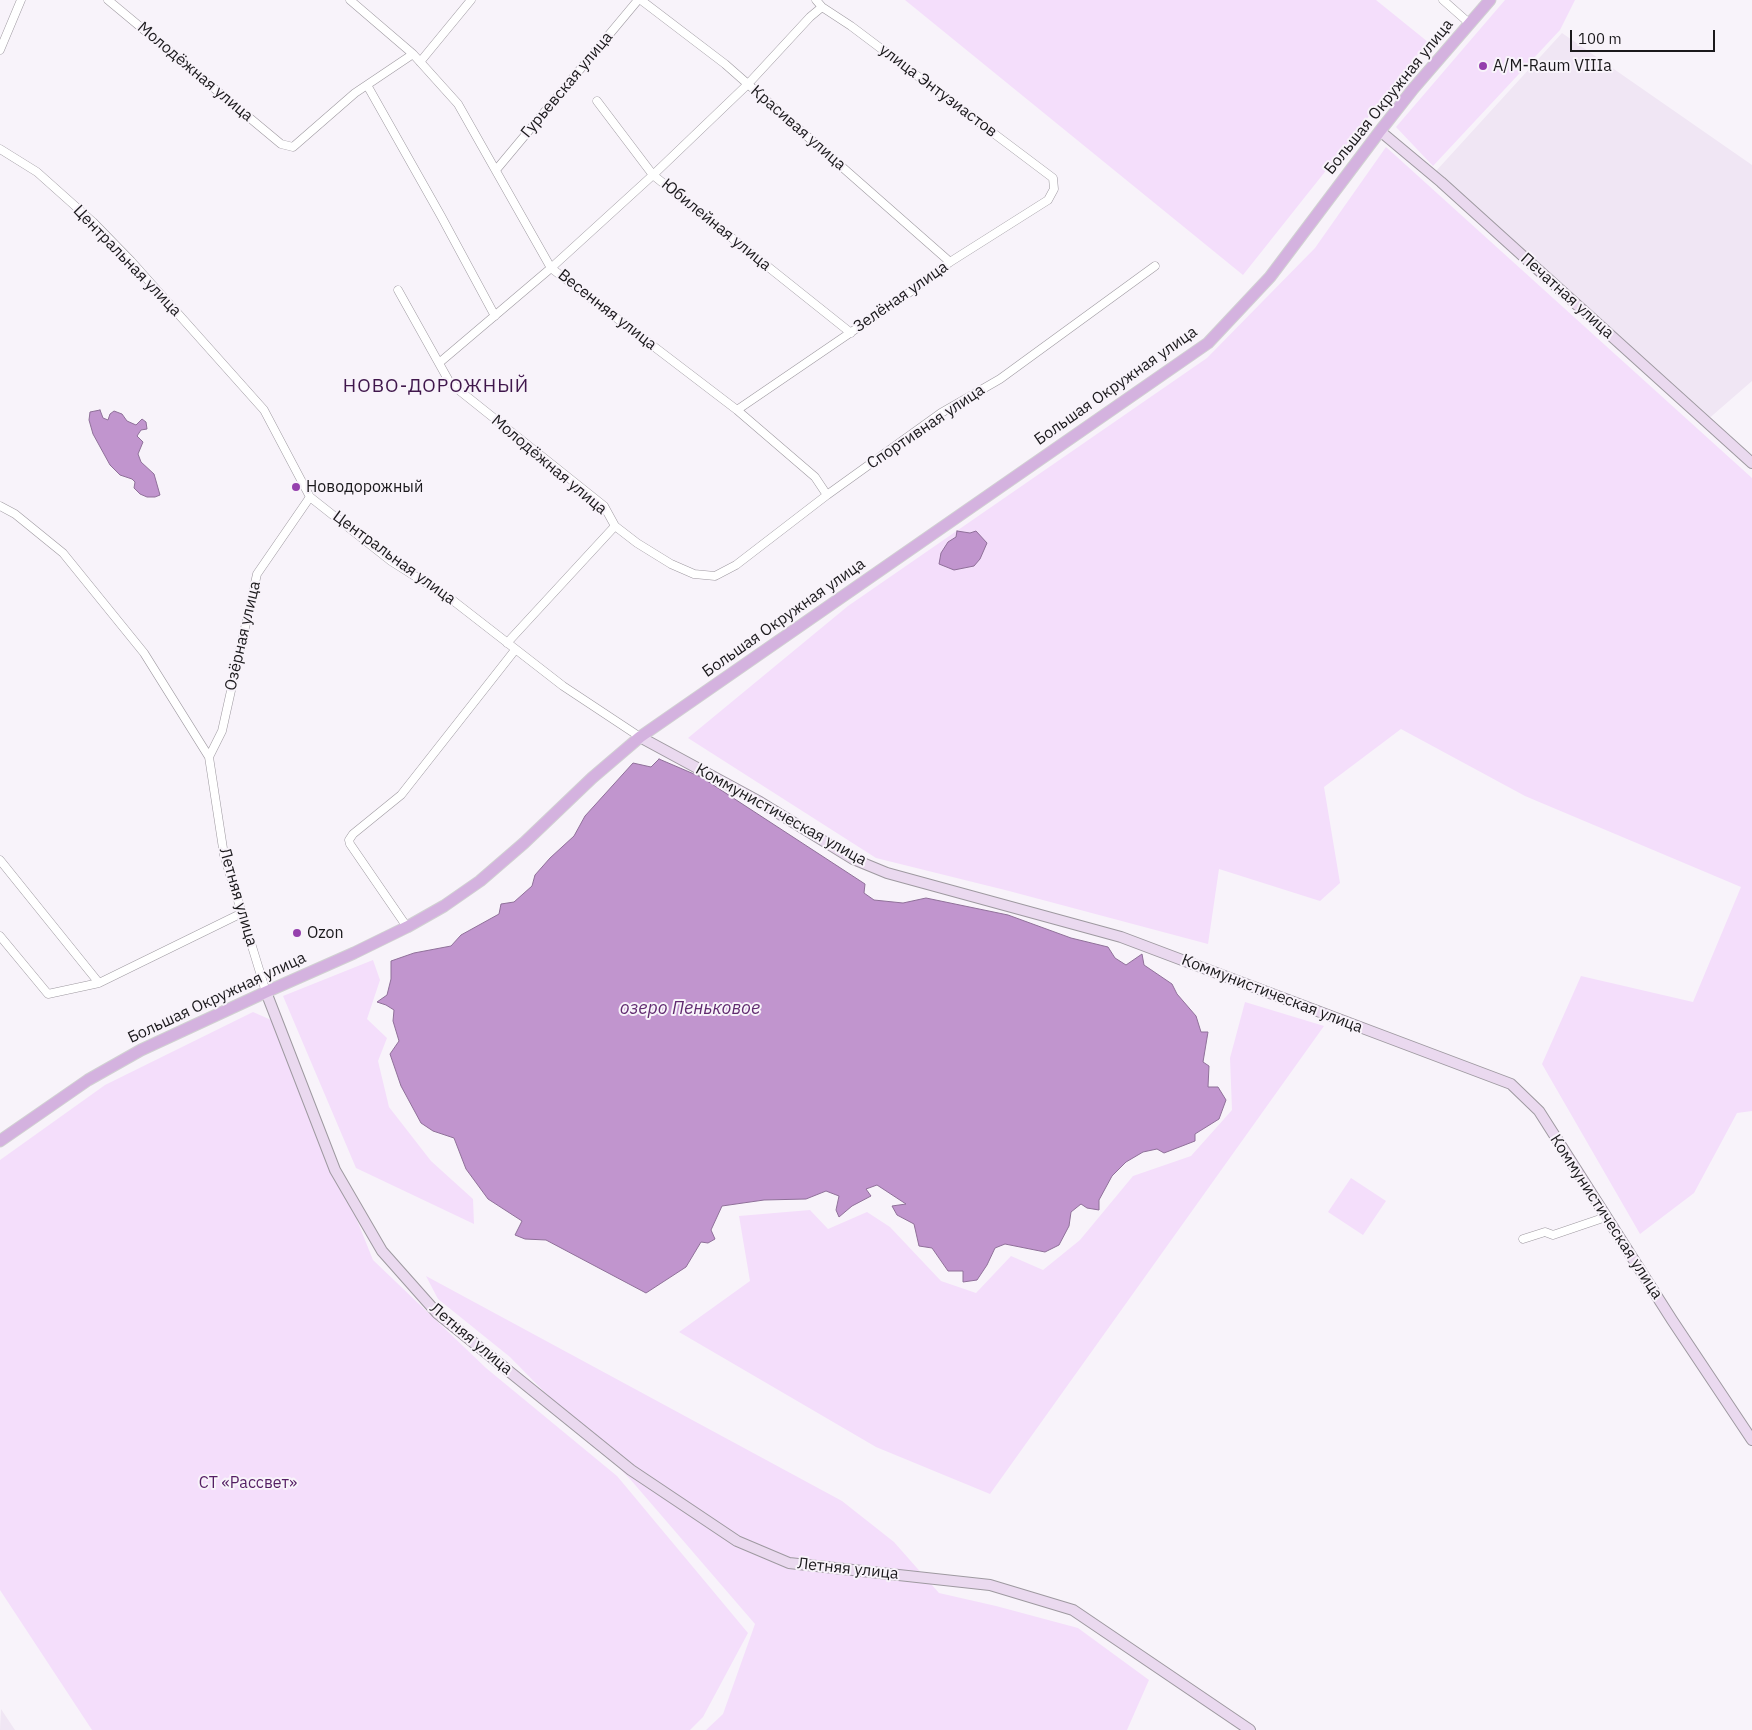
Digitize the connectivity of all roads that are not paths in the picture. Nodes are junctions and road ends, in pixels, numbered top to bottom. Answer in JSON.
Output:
{"nodes":[{"id":1,"x":22,"y":0,"type":"edge"},
{"id":2,"x":108,"y":0,"type":"edge"},
{"id":3,"x":350,"y":0,"type":"edge"},
{"id":4,"x":470,"y":0,"type":"edge"},
{"id":5,"x":639,"y":0,"type":"edge"},
{"id":6,"x":816,"y":0,"type":"edge"},
{"id":7,"x":1443,"y":0,"type":"edge"},
{"id":8,"x":1490,"y":0,"type":"edge"},
{"id":9,"x":822,"y":7,"type":"junction"},
{"id":10,"x":1469,"y":23,"type":"junction"},
{"id":11,"x":0,"y":50,"type":"edge"},
{"id":12,"x":413,"y":54,"type":"junction"},
{"id":13,"x":420,"y":62,"type":"junction"},
{"id":14,"x":748,"y":84,"type":"junction"},
{"id":15,"x":367,"y":85,"type":"junction"},
{"id":16,"x":597,"y":101,"type":"dead end"},
{"id":17,"x":1380,"y":131,"type":"junction"},
{"id":18,"x":0,"y":149,"type":"edge"},
{"id":19,"x":496,"y":170,"type":"junction"},
{"id":20,"x":653,"y":175,"type":"junction"},
{"id":21,"x":1053,"y":178,"type":"joint"},
{"id":22,"x":950,"y":262,"type":"junction"},
{"id":23,"x":1156,"y":266,"type":"dead end"},
{"id":24,"x":551,"y":268,"type":"junction"},
{"id":25,"x":398,"y":290,"type":"dead end"},
{"id":26,"x":495,"y":316,"type":"junction"},
{"id":27,"x":851,"y":333,"type":"junction"},
{"id":28,"x":439,"y":363,"type":"junction"},
{"id":29,"x":736,"y":410,"type":"junction"},
{"id":30,"x":1752,"y":463,"type":"edge"},
{"id":31,"x":827,"y":494,"type":"junction"},
{"id":32,"x":310,"y":497,"type":"junction"},
{"id":33,"x":0,"y":506,"type":"edge"},
{"id":34,"x":615,"y":526,"type":"junction"},
{"id":35,"x":694,"y":574,"type":"joint"},
{"id":36,"x":508,"y":643,"type":"junction"},
{"id":37,"x":515,"y":650,"type":"junction"},
{"id":38,"x":640,"y":738,"type":"junction"},
{"id":39,"x":209,"y":757,"type":"junction"},
{"id":40,"x":0,"y":860,"type":"edge"},
{"id":41,"x":242,"y":913,"type":"junction"},
{"id":42,"x":408,"y":927,"type":"junction"},
{"id":43,"x":0,"y":936,"type":"edge"},
{"id":44,"x":99,"y":983,"type":"junction"},
{"id":45,"x":266,"y":992,"type":"junction"},
{"id":46,"x":0,"y":1141,"type":"edge"},
{"id":47,"x":1606,"y":1217,"type":"junction"},
{"id":48,"x":1523,"y":1239,"type":"dead end"},
{"id":49,"x":1752,"y":1440,"type":"edge"},
{"id":50,"x":1250,"y":1730,"type":"edge"}],
"edges":[{"from":1,"to":11,"type":"street"},
{"from":2,"to":15,"type":"street","name":"Молодёжная улица"},
{"from":3,"to":12,"type":"street","name":"Весенняя улица"},
{"from":4,"to":13,"type":"street"},
{"from":5,"to":14,"type":"street","name":"Красивая улица"},
{"from":5,"to":19,"type":"street","name":"Гурьевская улица"},
{"from":6,"to":9,"type":"street","name":"улица Энтузиастов"},
{"from":7,"to":10,"type":"street"},
{"from":8,"to":10,"type":"main road","name":"Большая Окружная улица"},
{"from":9,"to":14,"type":"street"},
{"from":9,"to":21,"type":"street","name":"улица Энтузиастов"},
{"from":10,"to":17,"type":"main road","name":"Большая Окружная улица"},
{"from":12,"to":13,"type":"street","name":"Весенняя улица"},
{"from":12,"to":15,"type":"street"},
{"from":13,"to":19,"type":"street","name":"Весенняя улица"},
{"from":14,"to":20,"type":"street"},
{"from":14,"to":22,"type":"street","name":"Красивая улица"},
{"from":15,"to":26,"type":"street"},
{"from":16,"to":20,"type":"street","name":"Юбилейная улица"},
{"from":17,"to":30,"type":"street","name":"Печатная улица"},
{"from":17,"to":38,"type":"main road","name":"Большая Окружная улица"},
{"from":18,"to":32,"type":"street","name":"Центральная улица"},
{"from":19,"to":24,"type":"street","name":"Весенняя улица"},
{"from":20,"to":24,"type":"street"},
{"from":20,"to":27,"type":"street","name":"Юбилейная улица"},
{"from":21,"to":22,"type":"street","name":"Зелёная улица"},
{"from":22,"to":27,"type":"street","name":"Зелёная улица"},
{"from":23,"to":31,"type":"street","name":"Спортивная улица"},
{"from":24,"to":26,"type":"street"},
{"from":24,"to":29,"type":"street","name":"Весенняя улица"},
{"from":25,"to":28,"type":"street","name":"Молодёжная улица"},
{"from":26,"to":28,"type":"street"},
{"from":27,"to":29,"type":"street","name":"Зелёная улица"},
{"from":28,"to":34,"type":"street","name":"Молодёжная улица"},
{"from":29,"to":31,"type":"street","name":"Весенняя улица"},
{"from":31,"to":35,"type":"street","name":"Спортивная улица"},
{"from":32,"to":36,"type":"street","name":"Центральная улица"},
{"from":32,"to":39,"type":"street","name":"Озёрная улица"},
{"from":33,"to":39,"type":"street","name":"Летняя улица"},
{"from":34,"to":35,"type":"street","name":"Молодёжная улица"},
{"from":34,"to":36,"type":"street","name":"Молодёжная улица"},
{"from":36,"to":37,"type":"street","name":"Центральная улица"},
{"from":37,"to":38,"type":"street","name":"Центральная улица"},
{"from":37,"to":42,"type":"street"},
{"from":38,"to":42,"type":"main road","name":"Большая Окружная улица"},
{"from":38,"to":47,"type":"street","name":"Коммунистическая улица"},
{"from":39,"to":41,"type":"street","name":"Летняя улица"},
{"from":40,"to":44,"type":"street"},
{"from":41,"to":44,"type":"street"},
{"from":41,"to":45,"type":"street","name":"Летняя улица"},
{"from":42,"to":45,"type":"main road","name":"Большая Окружная улица"},
{"from":43,"to":44,"type":"street"},
{"from":45,"to":46,"type":"main road","name":"Большая Окружная улица"},
{"from":45,"to":50,"type":"street","name":"Летняя улица"},
{"from":47,"to":48,"type":"street"},
{"from":47,"to":49,"type":"street","name":"Коммунистическая улица"}]}
